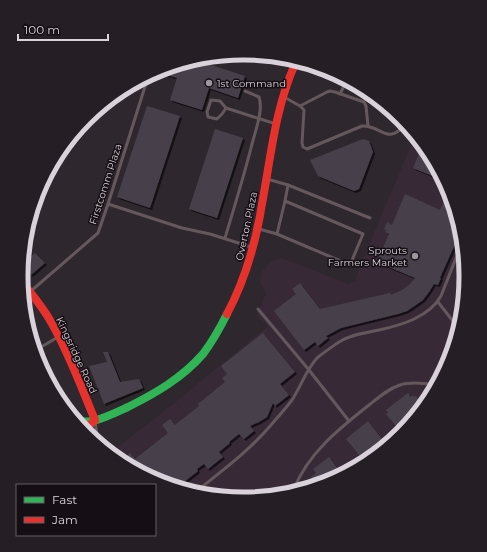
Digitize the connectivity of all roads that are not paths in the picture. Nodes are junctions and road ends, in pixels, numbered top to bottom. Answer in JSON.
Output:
{"nodes":[{"id":1,"x":294,"y":67,"type":"edge"},
{"id":2,"x":146,"y":84,"type":"edge"},
{"id":3,"x":344,"y":86,"type":"edge"},
{"id":4,"x":245,"y":91,"type":"dead end"},
{"id":5,"x":340,"y":94,"type":"junction"},
{"id":6,"x":282,"y":96,"type":"junction"},
{"id":7,"x":300,"y":106,"type":"junction"},
{"id":8,"x":226,"y":108,"type":"junction"},
{"id":9,"x":258,"y":118,"type":"junction"},
{"id":10,"x":276,"y":124,"type":"junction"},
{"id":11,"x":368,"y":126,"type":"junction"},
{"id":12,"x":401,"y":129,"type":"edge"},
{"id":13,"x":266,"y":179,"type":"junction"},
{"id":14,"x":288,"y":185,"type":"junction"},
{"id":15,"x":285,"y":201,"type":"junction"},
{"id":16,"x":108,"y":204,"type":"junction"},
{"id":17,"x":370,"y":218,"type":"dead end"},
{"id":18,"x":257,"y":228,"type":"junction"},
{"id":19,"x":277,"y":234,"type":"junction"},
{"id":20,"x":225,"y":238,"type":"junction"},
{"id":21,"x":253,"y":248,"type":"junction"},
{"id":22,"x":458,"y":254,"type":"edge"},
{"id":23,"x":28,"y":290,"type":"edge"},
{"id":24,"x":30,"y":292,"type":"junction"},
{"id":25,"x":438,"y":302,"type":"junction"},
{"id":26,"x":258,"y":309,"type":"dead end"},
{"id":27,"x":454,"y":322,"type":"edge"},
{"id":28,"x":59,"y":337,"type":"junction"},
{"id":29,"x":40,"y":348,"type":"edge"},
{"id":30,"x":309,"y":370,"type":"junction"},
{"id":31,"x":430,"y":384,"type":"edge"},
{"id":32,"x":95,"y":420,"type":"junction"},
{"id":33,"x":84,"y":421,"type":"edge"},
{"id":34,"x":349,"y":421,"type":"junction"},
{"id":35,"x":89,"y":426,"type":"edge"},
{"id":36,"x":97,"y":434,"type":"edge"},
{"id":37,"x":296,"y":483,"type":"edge"},
{"id":38,"x":201,"y":487,"type":"edge"}],
"edges":[{"from":1,"to":6,"type":"street","name":"Overton Plaza"},
{"from":2,"to":16,"type":"lane","name":"Firstcomm Plaza"},
{"from":3,"to":5,"type":"lane"},
{"from":4,"to":9,"type":"lane"},
{"from":5,"to":7,"type":"lane"},
{"from":5,"to":11,"type":"lane"},
{"from":6,"to":7,"type":"lane"},
{"from":6,"to":10,"type":"street","name":"Overton Plaza"},
{"from":7,"to":11,"type":"lane"},
{"from":8,"to":8,"type":"lane"},
{"from":8,"to":9,"type":"lane"},
{"from":9,"to":10,"type":"lane"},
{"from":9,"to":20,"type":"lane"},
{"from":10,"to":13,"type":"street","name":"Overton Plaza"},
{"from":11,"to":12,"type":"lane"},
{"from":13,"to":14,"type":"lane"},
{"from":13,"to":18,"type":"street","name":"Overton Plaza"},
{"from":14,"to":15,"type":"lane"},
{"from":14,"to":17,"type":"lane"},
{"from":15,"to":19,"type":"lane"},
{"from":15,"to":19,"type":"lane"},
{"from":16,"to":20,"type":"lane"},
{"from":16,"to":24,"type":"lane","name":"Firstcomm Plaza"},
{"from":18,"to":19,"type":"lane"},
{"from":18,"to":21,"type":"street","name":"Overton Plaza"},
{"from":20,"to":21,"type":"lane"},
{"from":21,"to":32,"type":"street","name":"Overton Plaza"},
{"from":22,"to":25,"type":"lane"},
{"from":23,"to":24,"type":"street","name":"Kingsridge Road"},
{"from":24,"to":28,"type":"street","name":"Kingsridge Road"},
{"from":25,"to":27,"type":"lane"},
{"from":25,"to":30,"type":"lane"},
{"from":26,"to":30,"type":"lane"},
{"from":28,"to":29,"type":"lane"},
{"from":28,"to":32,"type":"street","name":"Kingsridge Road"},
{"from":30,"to":34,"type":"lane"},
{"from":30,"to":38,"type":"lane"},
{"from":31,"to":34,"type":"lane"},
{"from":32,"to":33,"type":"street","name":"Overton Plaza"},
{"from":32,"to":35,"type":"street","name":"Overton Plaza"},
{"from":32,"to":36,"type":"lane"},
{"from":34,"to":37,"type":"lane"}]}
